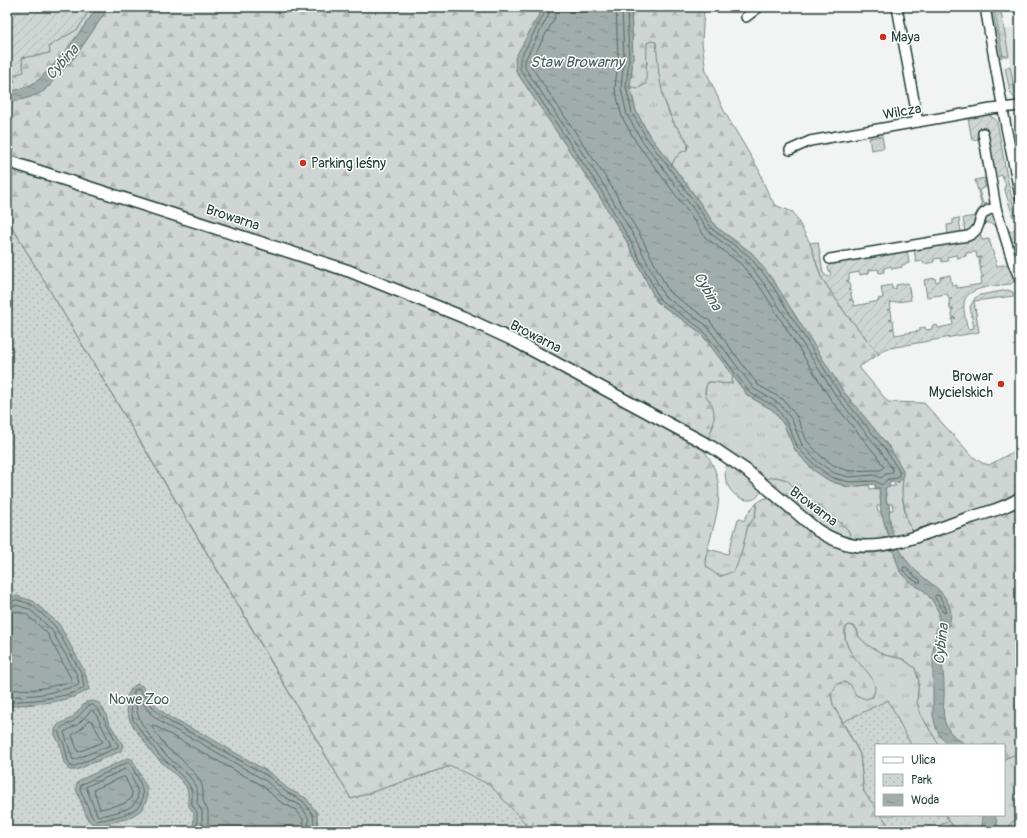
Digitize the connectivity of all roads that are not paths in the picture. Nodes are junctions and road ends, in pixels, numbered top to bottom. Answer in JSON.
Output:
{"nodes":[{"id":1,"x":759,"y":7,"type":"edge"},
{"id":2,"x":897,"y":7,"type":"edge"},
{"id":3,"x":985,"y":7,"type":"edge"},
{"id":4,"x":746,"y":17,"type":"dead end"},
{"id":5,"x":1020,"y":106,"type":"edge"},
{"id":6,"x":1003,"y":108,"type":"junction"},
{"id":7,"x":918,"y":122,"type":"junction"},
{"id":8,"x":983,"y":133,"type":"dead end"},
{"id":9,"x":790,"y":150,"type":"dead end"},
{"id":10,"x":7,"y":161,"type":"edge"},
{"id":11,"x":1020,"y":196,"type":"edge"},
{"id":12,"x":996,"y":208,"type":"junction"},
{"id":13,"x":830,"y":259,"type":"dead end"},
{"id":14,"x":1020,"y":280,"type":"edge"},
{"id":15,"x":1020,"y":498,"type":"edge"}],
"edges":[{"from":1,"to":4,"type":"street"},
{"from":2,"to":7,"type":"street"},
{"from":3,"to":6,"type":"street"},
{"from":5,"to":6,"type":"street","name":"Wilcza"},
{"from":6,"to":7,"type":"street","name":"Wilcza"},
{"from":6,"to":11,"type":"street"},
{"from":7,"to":9,"type":"street","name":"Wilcza"},
{"from":8,"to":12,"type":"street"},
{"from":10,"to":15,"type":"street","name":"Browarna"},
{"from":12,"to":13,"type":"street"},
{"from":12,"to":14,"type":"street"}]}
